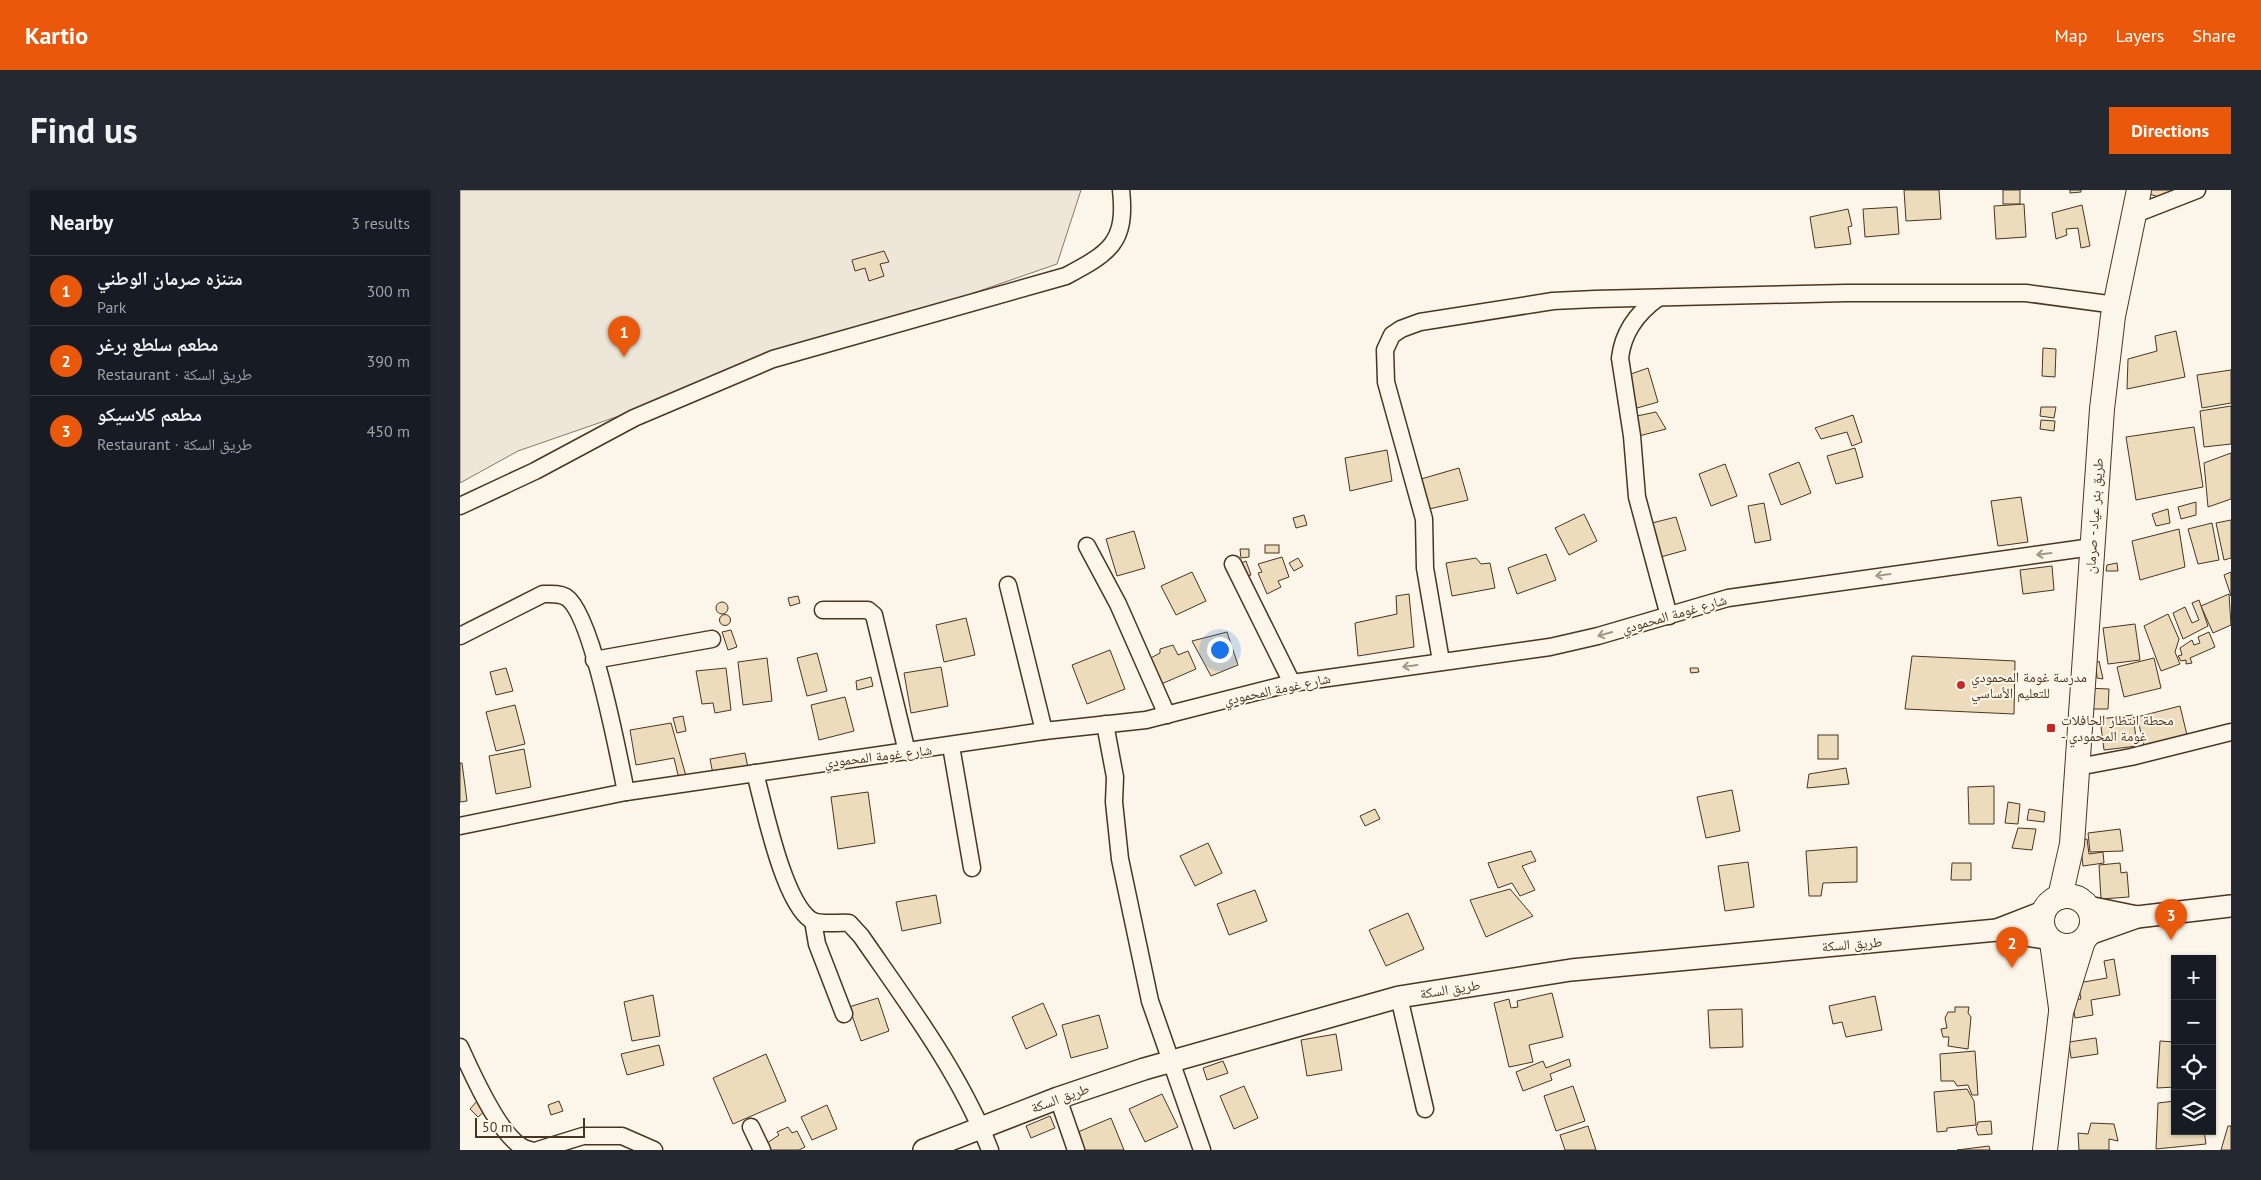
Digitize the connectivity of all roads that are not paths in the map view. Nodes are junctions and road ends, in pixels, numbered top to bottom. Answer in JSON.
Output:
{"nodes":[{"id":1,"x":1121,"y":190,"type":"edge"},
{"id":2,"x":2139,"y":190,"type":"edge"},
{"id":3,"x":2197,"y":190,"type":"edge"},
{"id":4,"x":2133,"y":215,"type":"junction"},
{"id":5,"x":1658,"y":298,"type":"junction"},
{"id":6,"x":2116,"y":305,"type":"junction"},
{"id":7,"x":460,"y":506,"type":"edge"},
{"id":8,"x":1087,"y":546,"type":"dead end"},
{"id":9,"x":2092,"y":547,"type":"junction"},
{"id":10,"x":1233,"y":564,"type":"dead end"},
{"id":11,"x":1008,"y":585,"type":"dead end"},
{"id":12,"x":823,"y":610,"type":"dead end"},
{"id":13,"x":1669,"y":616,"type":"junction"},
{"id":14,"x":460,"y":636,"type":"edge"},
{"id":15,"x":712,"y":639,"type":"dead end"},
{"id":16,"x":594,"y":660,"type":"junction"},
{"id":17,"x":1441,"y":661,"type":"junction"},
{"id":18,"x":1292,"y":683,"type":"junction"},
{"id":19,"x":1167,"y":715,"type":"junction"},
{"id":20,"x":1105,"y":724,"type":"junction"},
{"id":21,"x":1044,"y":731,"type":"junction"},
{"id":22,"x":2231,"y":732,"type":"edge"},
{"id":23,"x":951,"y":746,"type":"junction"},
{"id":24,"x":907,"y":752,"type":"junction"},
{"id":25,"x":2078,"y":767,"type":"junction"},
{"id":26,"x":756,"y":772,"type":"junction"},
{"id":27,"x":626,"y":792,"type":"junction"},
{"id":28,"x":460,"y":826,"type":"edge"},
{"id":29,"x":972,"y":868,"type":"dead end"},
{"id":30,"x":2068,"y":904,"type":"junction"},
{"id":31,"x":2231,"y":906,"type":"edge"},
{"id":32,"x":2137,"y":917,"type":"junction"},
{"id":33,"x":813,"y":921,"type":"junction"},
{"id":34,"x":1997,"y":930,"type":"junction"},
{"id":35,"x":2086,"y":938,"type":"junction"},
{"id":36,"x":2051,"y":941,"type":"junction"},
{"id":37,"x":1399,"y":997,"type":"junction"},
{"id":38,"x":2061,"y":1012,"type":"junction"},
{"id":39,"x":844,"y":1014,"type":"dead end"},
{"id":40,"x":460,"y":1047,"type":"edge"},
{"id":41,"x":1170,"y":1062,"type":"junction"},
{"id":42,"x":1058,"y":1098,"type":"junction"},
{"id":43,"x":1424,"y":1109,"type":"dead end"},
{"id":44,"x":751,"y":1127,"type":"dead end"},
{"id":45,"x":982,"y":1127,"type":"junction"},
{"id":46,"x":530,"y":1150,"type":"edge"},
{"id":47,"x":538,"y":1150,"type":"edge"},
{"id":48,"x":654,"y":1150,"type":"edge"},
{"id":49,"x":762,"y":1150,"type":"edge"},
{"id":50,"x":924,"y":1150,"type":"edge"},
{"id":51,"x":990,"y":1150,"type":"edge"},
{"id":52,"x":1076,"y":1150,"type":"edge"},
{"id":53,"x":1202,"y":1150,"type":"edge"},
{"id":54,"x":2045,"y":1150,"type":"edge"}],
"edges":[{"from":1,"to":7,"type":"street"},
{"from":2,"to":4,"type":"highway","name":"طريق بئر عياد - صرمان"},
{"from":3,"to":4,"type":"street"},
{"from":4,"to":6,"type":"highway","name":"طريق بئر عياد - صرمان"},
{"from":5,"to":6,"type":"street"},
{"from":5,"to":13,"type":"street"},
{"from":5,"to":17,"type":"street"},
{"from":6,"to":9,"type":"highway","name":"طريق بئر عياد - صرمان"},
{"from":8,"to":19,"type":"street"},
{"from":9,"to":13,"type":"street","name":"شارع غومة المحمودي","one_way":true},
{"from":9,"to":25,"type":"highway","name":"طريق بئر عياد - صرمان"},
{"from":10,"to":18,"type":"street"},
{"from":11,"to":21,"type":"street"},
{"from":12,"to":24,"type":"street"},
{"from":13,"to":17,"type":"street","name":"شارع غومة المحمودي","one_way":true},
{"from":14,"to":16,"type":"street"},
{"from":15,"to":16,"type":"street"},
{"from":16,"to":27,"type":"street"},
{"from":17,"to":18,"type":"street","name":"شارع غومة المحمودي","one_way":true},
{"from":18,"to":19,"type":"street","name":"شارع غومة المحمودي"},
{"from":19,"to":20,"type":"street","name":"شارع غومة المحمودي"},
{"from":20,"to":21,"type":"street","name":"شارع غومة المحمودي"},
{"from":20,"to":41,"type":"street"},
{"from":21,"to":23,"type":"street","name":"شارع غومة المحمودي"},
{"from":22,"to":25,"type":"street"},
{"from":23,"to":24,"type":"street","name":"شارع غومة المحمودي"},
{"from":23,"to":29,"type":"street"},
{"from":24,"to":26,"type":"street","name":"شارع غومة المحمودي"},
{"from":25,"to":30,"type":"highway","name":"طريق بئر عياد - صرمان"},
{"from":26,"to":27,"type":"street","name":"شارع غومة المحمودي"},
{"from":26,"to":33,"type":"street"},
{"from":27,"to":28,"type":"street","name":"شارع غومة المحمودي"},
{"from":30,"to":32,"type":"main road"},
{"from":30,"to":34,"type":"main road","name":"طريق السكة"},
{"from":30,"to":35,"type":"highway"},
{"from":30,"to":36,"type":"highway"},
{"from":31,"to":32,"type":"main road"},
{"from":32,"to":35,"type":"main road"},
{"from":33,"to":39,"type":"street"},
{"from":33,"to":45,"type":"street"},
{"from":34,"to":36,"type":"main road","name":"طريق السكة"},
{"from":34,"to":37,"type":"main road","name":"طريق السكة"},
{"from":35,"to":36,"type":"highway"},
{"from":35,"to":38,"type":"highway"},
{"from":36,"to":38,"type":"highway"},
{"from":37,"to":41,"type":"main road","name":"طريق السكة"},
{"from":37,"to":43,"type":"street"},
{"from":38,"to":54,"type":"highway"},
{"from":40,"to":46,"type":"street"},
{"from":41,"to":42,"type":"main road","name":"طريق السكة"},
{"from":41,"to":53,"type":"street"},
{"from":42,"to":45,"type":"main road","name":"طريق السكة"},
{"from":42,"to":52,"type":"street"},
{"from":44,"to":49,"type":"street"},
{"from":45,"to":50,"type":"main road","name":"طريق السكة"},
{"from":45,"to":51,"type":"street"},
{"from":47,"to":48,"type":"street"}]}
